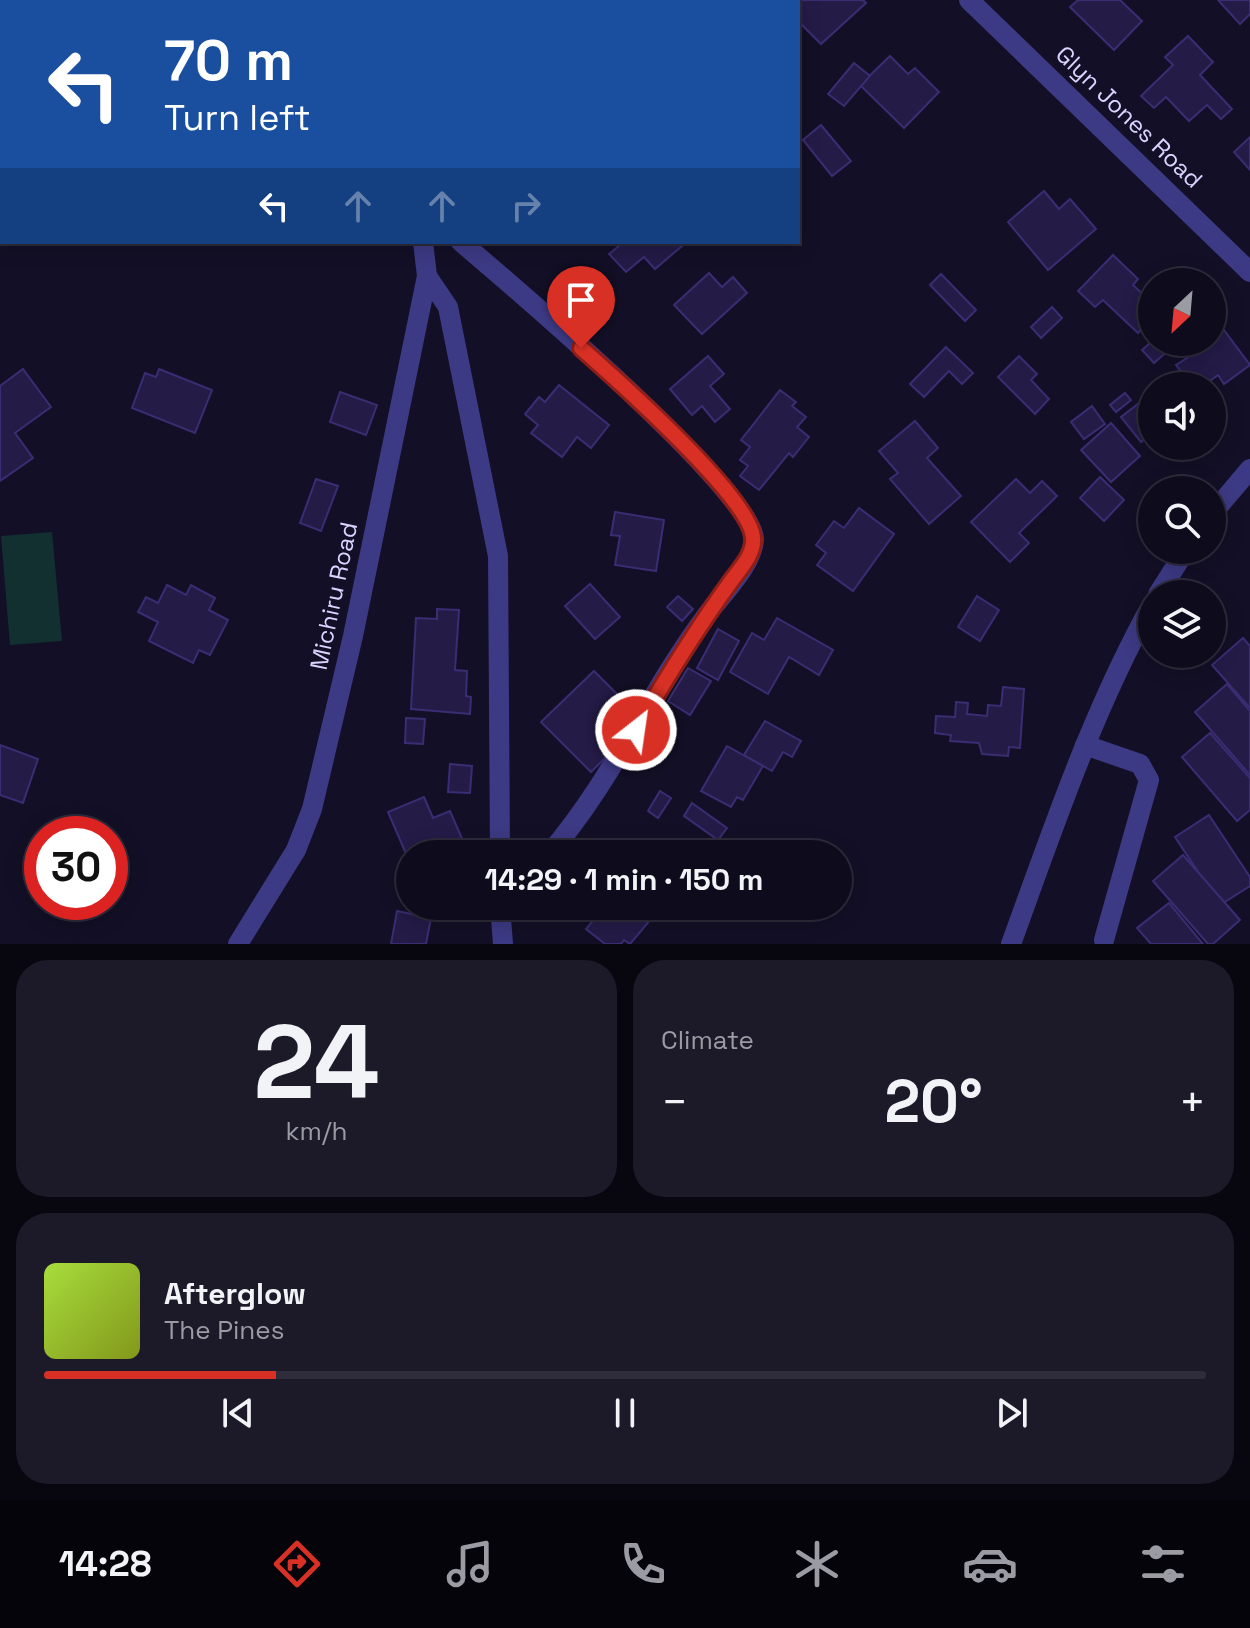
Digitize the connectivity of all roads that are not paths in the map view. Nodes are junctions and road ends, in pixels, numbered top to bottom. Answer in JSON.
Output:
{"nodes":[{"id":1,"x":969,"y":0,"type":"edge"},
{"id":2,"x":423,"y":244,"type":"edge"},
{"id":3,"x":463,"y":244,"type":"edge"},
{"id":4,"x":1250,"y":272,"type":"edge"},
{"id":5,"x":427,"y":276,"type":"junction"},
{"id":6,"x":1250,"y":469,"type":"edge"},
{"id":7,"x":1226,"y":497,"type":"edge"},
{"id":8,"x":1138,"y":629,"type":"edge"},
{"id":9,"x":1085,"y":745,"type":"junction"},
{"id":10,"x":500,"y":840,"type":"edge"},
{"id":11,"x":561,"y":840,"type":"edge"},
{"id":12,"x":502,"y":920,"type":"edge"},
{"id":13,"x":1104,"y":940,"type":"dead end"},
{"id":14,"x":238,"y":944,"type":"edge"},
{"id":15,"x":503,"y":944,"type":"edge"},
{"id":16,"x":1011,"y":944,"type":"edge"}],
"edges":[{"from":1,"to":4,"type":"street","name":"Glyn Jones Road"},
{"from":2,"to":5,"type":"street","name":"Michiru Road"},
{"from":3,"to":11,"type":"street"},
{"from":5,"to":10,"type":"street"},
{"from":5,"to":14,"type":"street","name":"Michiru Road"},
{"from":6,"to":7,"type":"street"},
{"from":8,"to":9,"type":"street"},
{"from":9,"to":13,"type":"street"},
{"from":9,"to":16,"type":"street"},
{"from":12,"to":15,"type":"street"}]}
